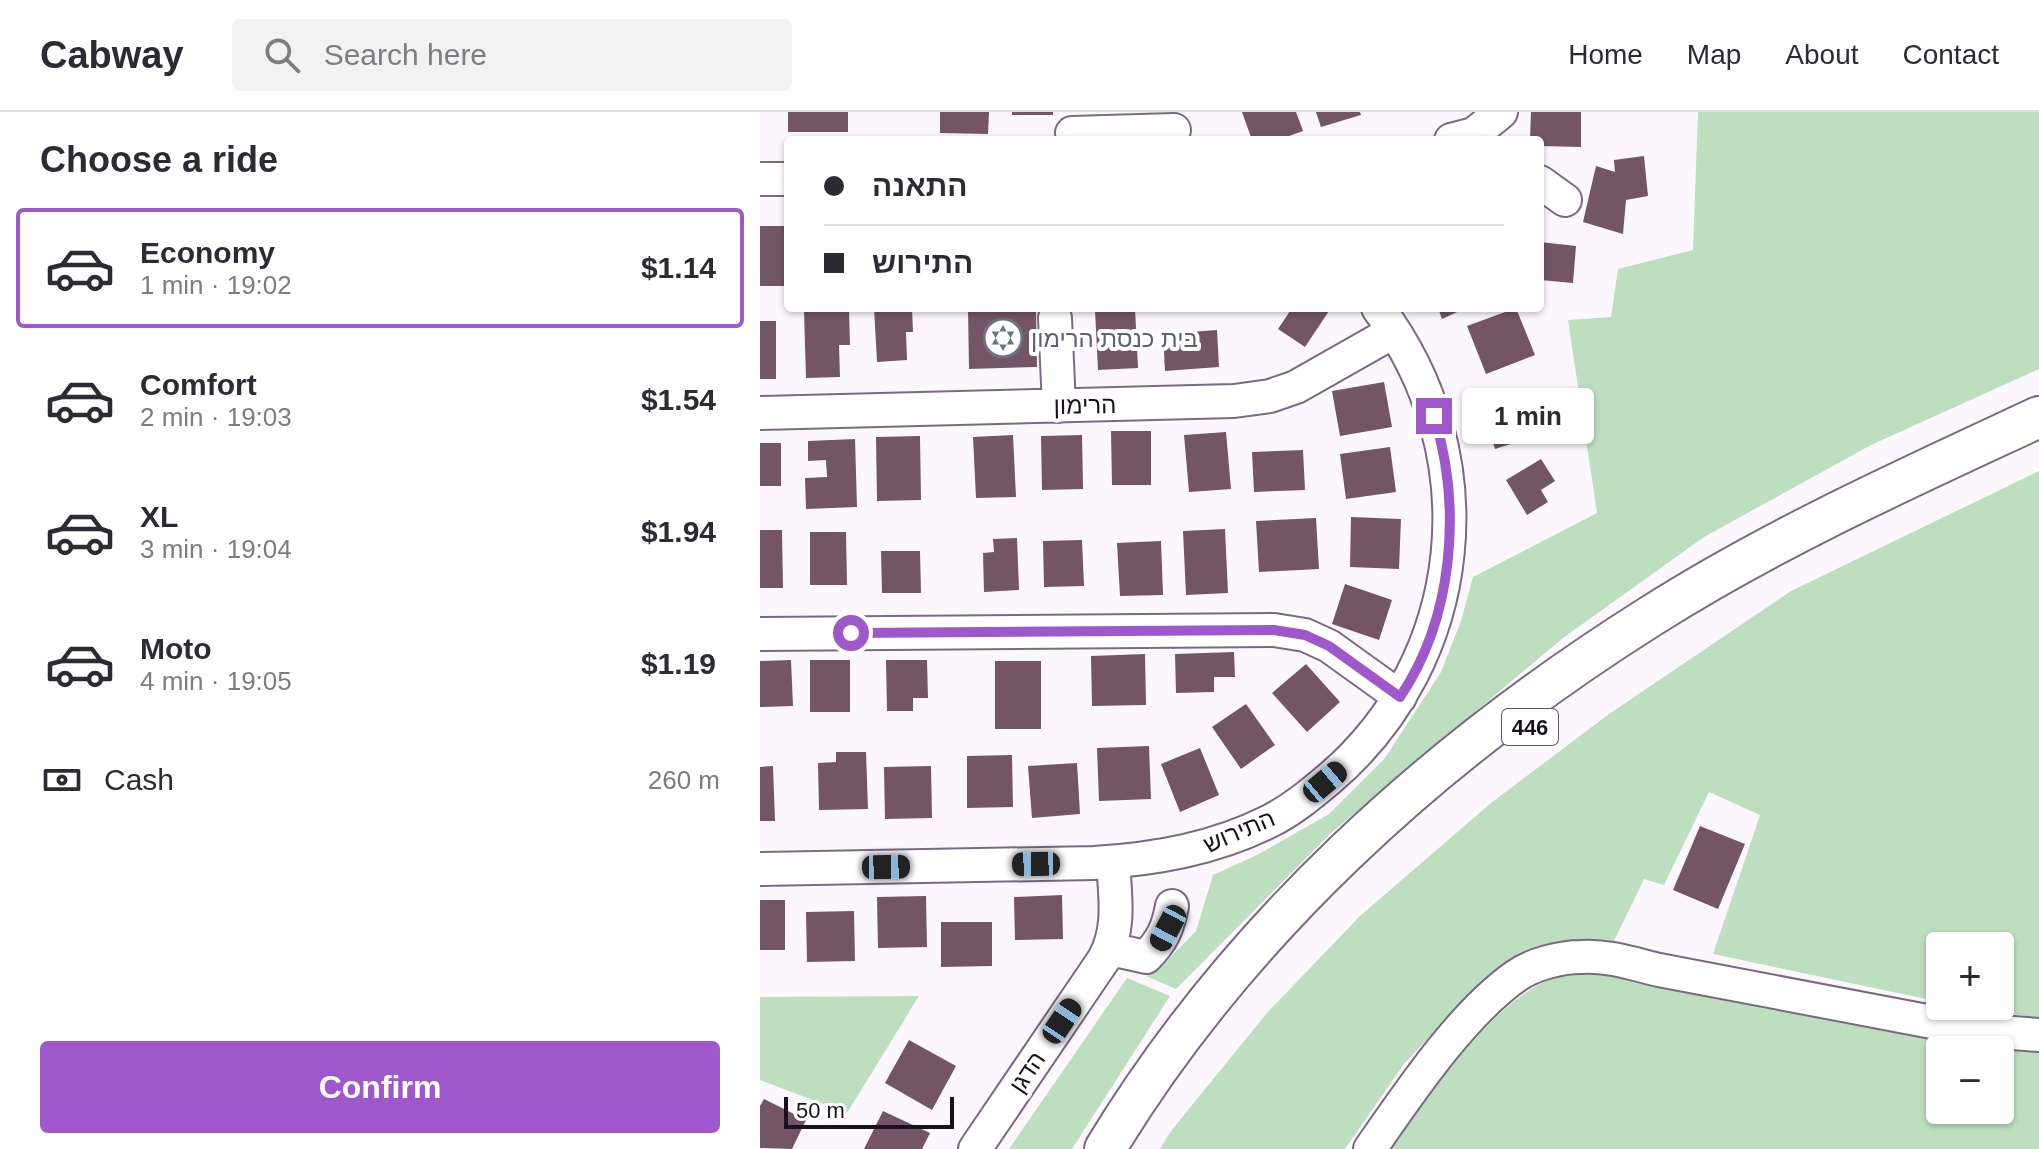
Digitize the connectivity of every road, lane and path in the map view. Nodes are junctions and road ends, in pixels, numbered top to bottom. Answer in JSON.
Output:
{"nodes":[{"id":1,"x":1501,"y":112,"type":"edge"},
{"id":2,"x":1072,"y":128,"type":"edge"},
{"id":3,"x":1174,"y":130,"type":"dead end"},
{"id":4,"x":1472,"y":136,"type":"edge"},
{"id":5,"x":760,"y":179,"type":"edge"},
{"id":6,"x":784,"y":179,"type":"edge"},
{"id":7,"x":1055,"y":318,"type":"dead end"},
{"id":8,"x":1385,"y":320,"type":"edge"},
{"id":9,"x":1059,"y":406,"type":"junction"},
{"id":10,"x":760,"y":413,"type":"edge"},
{"id":11,"x":2039,"y":417,"type":"edge"},
{"id":12,"x":2039,"y":440,"type":"edge"},
{"id":13,"x":760,"y":634,"type":"edge"},
{"id":14,"x":1400,"y":697,"type":"junction"},
{"id":15,"x":1113,"y":862,"type":"junction"},
{"id":16,"x":760,"y":869,"type":"edge"},
{"id":17,"x":1172,"y":906,"type":"dead end"},
{"id":18,"x":1110,"y":949,"type":"junction"},
{"id":19,"x":2039,"y":1035,"type":"edge"},
{"id":20,"x":975,"y":1149,"type":"edge"},
{"id":21,"x":1105,"y":1149,"type":"edge"},
{"id":22,"x":1130,"y":1149,"type":"edge"},
{"id":23,"x":1370,"y":1149,"type":"edge"}],
"edges":[{"from":1,"to":4,"type":"street"},
{"from":2,"to":3,"type":"street"},
{"from":5,"to":6,"type":"street"},
{"from":7,"to":9,"type":"street"},
{"from":8,"to":9,"type":"street","name":"הרימון"},
{"from":8,"to":14,"type":"street","name":"התירוש"},
{"from":9,"to":10,"type":"street","name":"הרימון"},
{"from":11,"to":21,"type":"main road","number":"446"},
{"from":12,"to":22,"type":"main road","number":"446"},
{"from":13,"to":14,"type":"street"},
{"from":14,"to":15,"type":"street","name":"התירוש"},
{"from":15,"to":16,"type":"street","name":"התירוש"},
{"from":15,"to":18,"type":"street","name":"הדגן"},
{"from":17,"to":18,"type":"street"},
{"from":18,"to":20,"type":"street","name":"הדגן"},
{"from":19,"to":23,"type":"street"}]}
